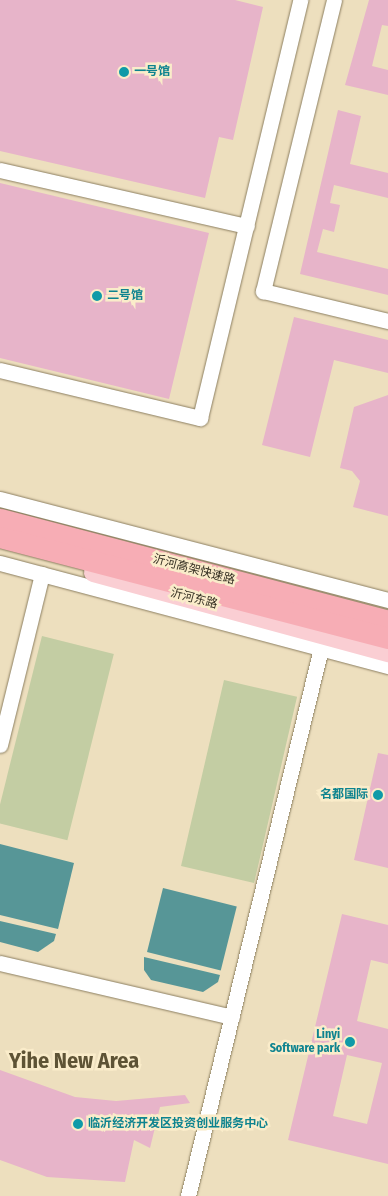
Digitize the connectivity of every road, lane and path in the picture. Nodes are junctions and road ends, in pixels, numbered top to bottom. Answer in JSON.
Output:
{"nodes":[{"id":1,"x":300,"y":0,"type":"edge"},
{"id":2,"x":334,"y":0,"type":"edge"},
{"id":3,"x":0,"y":170,"type":"edge"},
{"id":4,"x":246,"y":226,"type":"junction"},
{"id":5,"x":388,"y":321,"type":"edge"},
{"id":6,"x":0,"y":370,"type":"edge"},
{"id":7,"x":0,"y":499,"type":"edge"},
{"id":8,"x":0,"y":509,"type":"edge"},
{"id":9,"x":0,"y":519,"type":"edge"},
{"id":10,"x":0,"y":537,"type":"edge"},
{"id":11,"x":0,"y":547,"type":"edge"},
{"id":12,"x":0,"y":563,"type":"edge"},
{"id":13,"x":42,"y":574,"type":"junction"},
{"id":14,"x":388,"y":600,"type":"edge"},
{"id":15,"x":388,"y":612,"type":"edge"},
{"id":16,"x":388,"y":621,"type":"edge"},
{"id":17,"x":388,"y":638,"type":"edge"},
{"id":18,"x":321,"y":648,"type":"junction"},
{"id":19,"x":388,"y":652,"type":"edge"},
{"id":20,"x":388,"y":666,"type":"edge"},
{"id":21,"x":0,"y":745,"type":"edge"},
{"id":22,"x":0,"y":963,"type":"edge"},
{"id":23,"x":232,"y":1017,"type":"junction"},
{"id":24,"x":188,"y":1196,"type":"edge"}],
"edges":[{"from":1,"to":4,"type":"street"},
{"from":2,"to":5,"type":"street"},
{"from":3,"to":4,"type":"street"},
{"from":4,"to":6,"type":"street"},
{"from":7,"to":14,"type":"street"},
{"from":8,"to":15,"type":"main road"},
{"from":9,"to":16,"type":"highway","name":"沂河高架快速路"},
{"from":10,"to":17,"type":"highway","name":"沂河高架快速路"},
{"from":11,"to":19,"type":"main road","name":"沂河东路"},
{"from":12,"to":13,"type":"street"},
{"from":13,"to":18,"type":"street"},
{"from":13,"to":21,"type":"street"},
{"from":18,"to":20,"type":"street"},
{"from":18,"to":23,"type":"street"},
{"from":22,"to":23,"type":"street"},
{"from":23,"to":24,"type":"street"}]}
